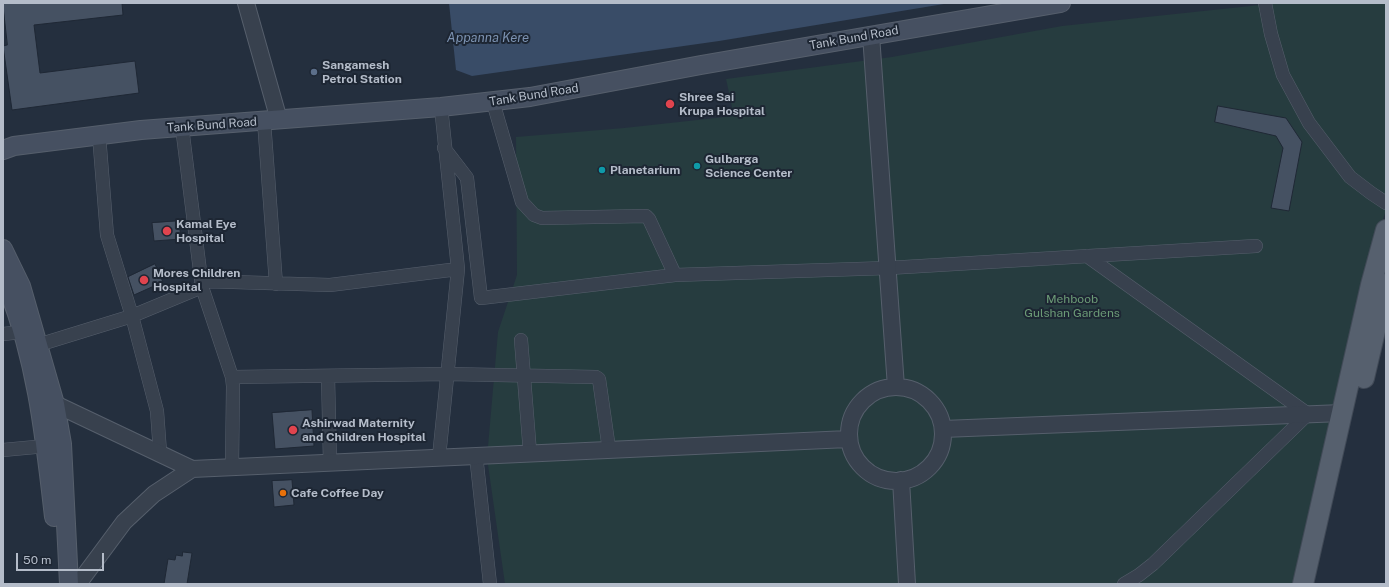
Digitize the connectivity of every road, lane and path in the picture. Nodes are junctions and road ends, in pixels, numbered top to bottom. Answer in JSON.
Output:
{"nodes":[{"id":1,"x":246,"y":3,"type":"edge"},
{"id":2,"x":1062,"y":3,"type":"edge"},
{"id":3,"x":1265,"y":3,"type":"edge"},
{"id":4,"x":871,"y":35,"type":"junction"},
{"id":5,"x":493,"y":102,"type":"junction"},
{"id":6,"x":441,"y":107,"type":"junction"},
{"id":7,"x":271,"y":121,"type":"junction"},
{"id":8,"x":182,"y":127,"type":"junction"},
{"id":9,"x":99,"y":135,"type":"junction"},
{"id":10,"x":444,"y":148,"type":"junction"},
{"id":11,"x":3,"y":150,"type":"edge"},
{"id":12,"x":1386,"y":203,"type":"edge"},
{"id":13,"x":1386,"y":230,"type":"edge"},
{"id":14,"x":1256,"y":246,"type":"dead end"},
{"id":15,"x":3,"y":249,"type":"edge"},
{"id":16,"x":1087,"y":256,"type":"junction"},
{"id":17,"x":888,"y":268,"type":"junction"},
{"id":18,"x":458,"y":269,"type":"junction"},
{"id":19,"x":675,"y":275,"type":"junction"},
{"id":20,"x":3,"y":277,"type":"edge"},
{"id":21,"x":201,"y":284,"type":"junction"},
{"id":22,"x":276,"y":284,"type":"junction"},
{"id":23,"x":1386,"y":284,"type":"edge"},
{"id":24,"x":132,"y":316,"type":"junction"},
{"id":25,"x":22,"y":332,"type":"junction"},
{"id":26,"x":3,"y":334,"type":"edge"},
{"id":27,"x":522,"y":340,"type":"dead end"},
{"id":28,"x":38,"y":346,"type":"junction"},
{"id":29,"x":448,"y":374,"type":"junction"},
{"id":30,"x":328,"y":376,"type":"junction"},
{"id":31,"x":525,"y":376,"type":"junction"},
{"id":32,"x":232,"y":377,"type":"junction"},
{"id":33,"x":896,"y":387,"type":"junction"},
{"id":34,"x":55,"y":404,"type":"junction"},
{"id":35,"x":1308,"y":414,"type":"junction"},
{"id":36,"x":1342,"y":414,"type":"junction"},
{"id":37,"x":943,"y":429,"type":"junction"},
{"id":38,"x":848,"y":439,"type":"junction"},
{"id":39,"x":46,"y":446,"type":"junction"},
{"id":40,"x":3,"y":450,"type":"edge"},
{"id":41,"x":609,"y":450,"type":"junction"},
{"id":42,"x":160,"y":452,"type":"junction"},
{"id":43,"x":530,"y":453,"type":"junction"},
{"id":44,"x":476,"y":455,"type":"junction"},
{"id":45,"x":439,"y":457,"type":"junction"},
{"id":46,"x":330,"y":463,"type":"junction"},
{"id":47,"x":232,"y":467,"type":"junction"},
{"id":48,"x":192,"y":468,"type":"junction"},
{"id":49,"x":901,"y":480,"type":"junction"},
{"id":50,"x":60,"y":584,"type":"edge"},
{"id":51,"x":69,"y":584,"type":"edge"},
{"id":52,"x":78,"y":584,"type":"edge"},
{"id":53,"x":490,"y":584,"type":"edge"},
{"id":54,"x":906,"y":584,"type":"edge"},
{"id":55,"x":1124,"y":584,"type":"edge"},
{"id":56,"x":1302,"y":584,"type":"edge"},
{"id":57,"x":1316,"y":584,"type":"edge"}],
"edges":[{"from":1,"to":7,"type":"street"},
{"from":2,"to":4,"type":"main road","name":"Tank Bund Road"},
{"from":3,"to":12,"type":"street"},
{"from":4,"to":5,"type":"main road","name":"Tank Bund Road"},
{"from":4,"to":17,"type":"street"},
{"from":5,"to":6,"type":"main road","name":"Tank Bund Road"},
{"from":5,"to":19,"type":"street"},
{"from":6,"to":7,"type":"main road","name":"Tank Bund Road"},
{"from":6,"to":10,"type":"street"},
{"from":7,"to":8,"type":"main road","name":"Tank Bund Road"},
{"from":7,"to":22,"type":"street"},
{"from":8,"to":9,"type":"main road","name":"Tank Bund Road"},
{"from":8,"to":21,"type":"street"},
{"from":9,"to":11,"type":"main road","name":"Tank Bund Road"},
{"from":9,"to":24,"type":"street"},
{"from":10,"to":18,"type":"street"},
{"from":10,"to":19,"type":"street"},
{"from":13,"to":36,"type":"main road"},
{"from":14,"to":16,"type":"street"},
{"from":15,"to":28,"type":"main road"},
{"from":16,"to":17,"type":"street"},
{"from":16,"to":35,"type":"street"},
{"from":17,"to":19,"type":"street"},
{"from":17,"to":33,"type":"street"},
{"from":18,"to":22,"type":"street"},
{"from":18,"to":29,"type":"street"},
{"from":20,"to":25,"type":"main road"},
{"from":21,"to":22,"type":"street"},
{"from":21,"to":24,"type":"street"},
{"from":21,"to":32,"type":"street"},
{"from":23,"to":57,"type":"main road"},
{"from":24,"to":28,"type":"street"},
{"from":24,"to":42,"type":"street"},
{"from":25,"to":26,"type":"street"},
{"from":25,"to":39,"type":"main road"},
{"from":27,"to":31,"type":"street"},
{"from":28,"to":34,"type":"main road"},
{"from":29,"to":30,"type":"street"},
{"from":29,"to":31,"type":"street"},
{"from":29,"to":45,"type":"street"},
{"from":30,"to":32,"type":"street"},
{"from":30,"to":46,"type":"street"},
{"from":31,"to":41,"type":"street"},
{"from":31,"to":43,"type":"street"},
{"from":32,"to":47,"type":"street"},
{"from":33,"to":37,"type":"street"},
{"from":33,"to":38,"type":"street"},
{"from":34,"to":42,"type":"street"},
{"from":34,"to":51,"type":"main road"},
{"from":35,"to":36,"type":"street"},
{"from":35,"to":37,"type":"street"},
{"from":35,"to":55,"type":"street"},
{"from":36,"to":56,"type":"main road"},
{"from":37,"to":49,"type":"street"},
{"from":38,"to":41,"type":"street"},
{"from":38,"to":49,"type":"street"},
{"from":39,"to":40,"type":"street"},
{"from":39,"to":50,"type":"main road"},
{"from":41,"to":43,"type":"street"},
{"from":42,"to":48,"type":"street"},
{"from":43,"to":44,"type":"street"},
{"from":44,"to":45,"type":"street"},
{"from":44,"to":53,"type":"street"},
{"from":45,"to":46,"type":"street"},
{"from":46,"to":47,"type":"street"},
{"from":47,"to":48,"type":"street"},
{"from":48,"to":52,"type":"street"},
{"from":49,"to":54,"type":"street"}]}
